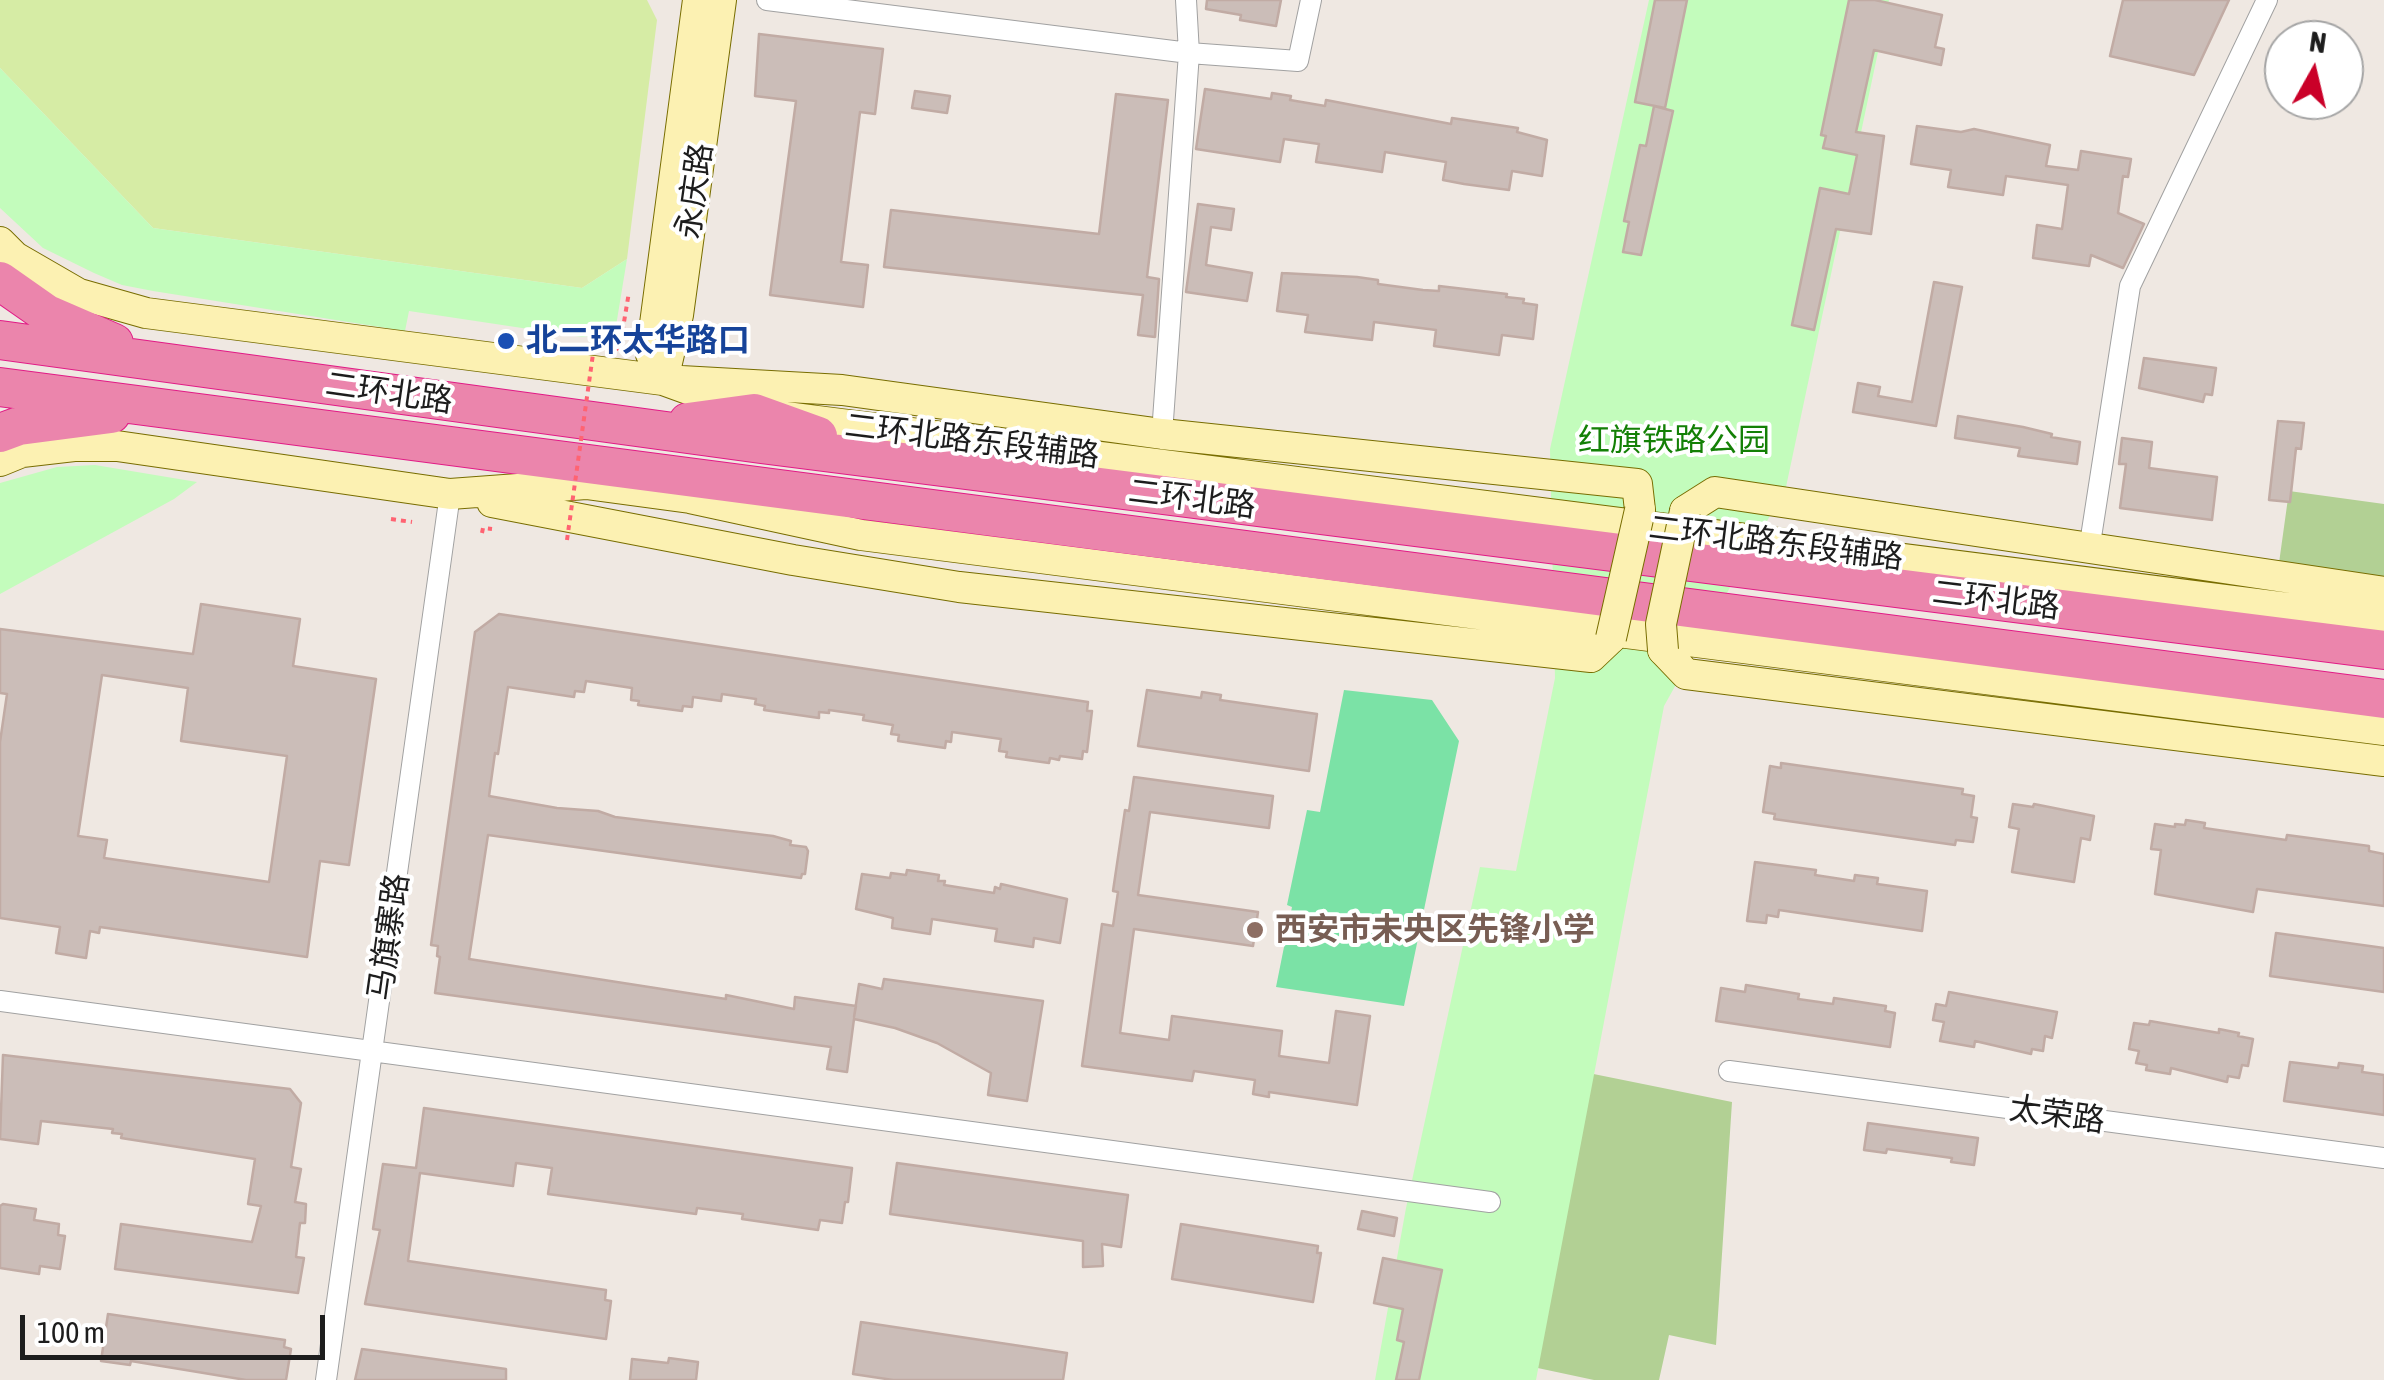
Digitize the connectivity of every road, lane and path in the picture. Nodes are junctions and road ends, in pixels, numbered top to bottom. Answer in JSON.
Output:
{"nodes":[{"id":1,"x":698,"y":0,"type":"edge"},
{"id":2,"x":722,"y":0,"type":"edge"},
{"id":3,"x":766,"y":0,"type":"edge"},
{"id":4,"x":1186,"y":0,"type":"edge"},
{"id":5,"x":1310,"y":0,"type":"edge"},
{"id":6,"x":2267,"y":0,"type":"edge"},
{"id":7,"x":1189,"y":53,"type":"junction"},
{"id":8,"x":0,"y":242,"type":"edge"},
{"id":9,"x":0,"y":280,"type":"edge"},
{"id":10,"x":629,"y":292,"type":"dead end"},
{"id":11,"x":0,"y":340,"type":"edge"},
{"id":12,"x":157,"y":362,"type":"junction"},
{"id":13,"x":656,"y":379,"type":"junction"},
{"id":14,"x":0,"y":387,"type":"edge"},
{"id":15,"x":174,"y":409,"type":"junction"},
{"id":16,"x":754,"y":413,"type":"junction"},
{"id":17,"x":640,"y":428,"type":"junction"},
{"id":18,"x":0,"y":433,"type":"edge"},
{"id":19,"x":1162,"y":434,"type":"junction"},
{"id":20,"x":0,"y":460,"type":"edge"},
{"id":21,"x":886,"y":460,"type":"junction"},
{"id":22,"x":638,"y":473,"type":"junction"},
{"id":23,"x":586,"y":484,"type":"junction"},
{"id":24,"x":450,"y":494,"type":"junction"},
{"id":25,"x":690,"y":498,"type":"junction"},
{"id":26,"x":391,"y":519,"type":"dead end"},
{"id":27,"x":790,"y":519,"type":"junction"},
{"id":28,"x":412,"y":522,"type":"dead end"},
{"id":29,"x":735,"y":525,"type":"junction"},
{"id":30,"x":659,"y":534,"type":"junction"},
{"id":31,"x":567,"y":540,"type":"dead end"},
{"id":32,"x":2089,"y":550,"type":"junction"},
{"id":33,"x":792,"y":560,"type":"junction"},
{"id":34,"x":2384,"y":592,"type":"edge"},
{"id":35,"x":2384,"y":620,"type":"edge"},
{"id":36,"x":2384,"y":650,"type":"edge"},
{"id":37,"x":2384,"y":699,"type":"edge"},
{"id":38,"x":2384,"y":730,"type":"edge"},
{"id":39,"x":2384,"y":761,"type":"edge"},
{"id":40,"x":0,"y":1001,"type":"edge"},
{"id":41,"x":373,"y":1052,"type":"junction"},
{"id":42,"x":1729,"y":1071,"type":"dead end"},
{"id":43,"x":2384,"y":1158,"type":"edge"},
{"id":44,"x":1490,"y":1202,"type":"dead end"},
{"id":45,"x":326,"y":1380,"type":"edge"}],
"edges":[{"from":1,"to":13,"type":"main road","name":"永庆路"},
{"from":2,"to":13,"type":"main road","name":"永庆路"},
{"from":3,"to":7,"type":"street"},
{"from":4,"to":7,"type":"street"},
{"from":5,"to":7,"type":"street"},
{"from":6,"to":32,"type":"street"},
{"from":7,"to":19,"type":"street"},
{"from":8,"to":13,"type":"main road","name":"二环北路东段辅路"},
{"from":9,"to":12,"type":"highway"},
{"from":10,"to":31,"type":"path","bridge":true},
{"from":11,"to":12,"type":"highway","name":"二环北路"},
{"from":12,"to":17,"type":"highway","name":"二环北路"},
{"from":13,"to":16,"type":"main road","name":"二环北路东段辅路"},
{"from":13,"to":19,"type":"main road"},
{"from":14,"to":15,"type":"highway","name":"二环北路"},
{"from":15,"to":18,"type":"highway"},
{"from":15,"to":22,"type":"highway","name":"二环北路"},
{"from":16,"to":17,"type":"highway"},
{"from":16,"to":21,"type":"highway"},
{"from":16,"to":35,"type":"main road","name":"二环北路东段辅路"},
{"from":17,"to":21,"type":"highway","name":"二环北路"},
{"from":19,"to":33,"type":"main road","bridge":true},
{"from":20,"to":24,"type":"main road"},
{"from":21,"to":36,"type":"highway","name":"二环北路"},
{"from":22,"to":23,"type":"highway"},
{"from":22,"to":25,"type":"highway"},
{"from":22,"to":37,"type":"highway","name":"二环北路"},
{"from":23,"to":24,"type":"main road"},
{"from":23,"to":25,"type":"main road"},
{"from":24,"to":30,"type":"main road"},
{"from":24,"to":41,"type":"street","name":"马旗寨路"},
{"from":25,"to":27,"type":"main road"},
{"from":25,"to":29,"type":"main road"},
{"from":26,"to":28,"type":"path"},
{"from":27,"to":29,"type":"main road"},
{"from":27,"to":38,"type":"main road"},
{"from":29,"to":30,"type":"main road"},
{"from":29,"to":33,"type":"main road"},
{"from":30,"to":33,"type":"main road"},
{"from":32,"to":34,"type":"main road"},
{"from":32,"to":39,"type":"main road","bridge":true},
{"from":40,"to":41,"type":"street"},
{"from":41,"to":44,"type":"street"},
{"from":41,"to":45,"type":"street","name":"马旗寨路"},
{"from":42,"to":43,"type":"street","name":"太荣路"}]}
